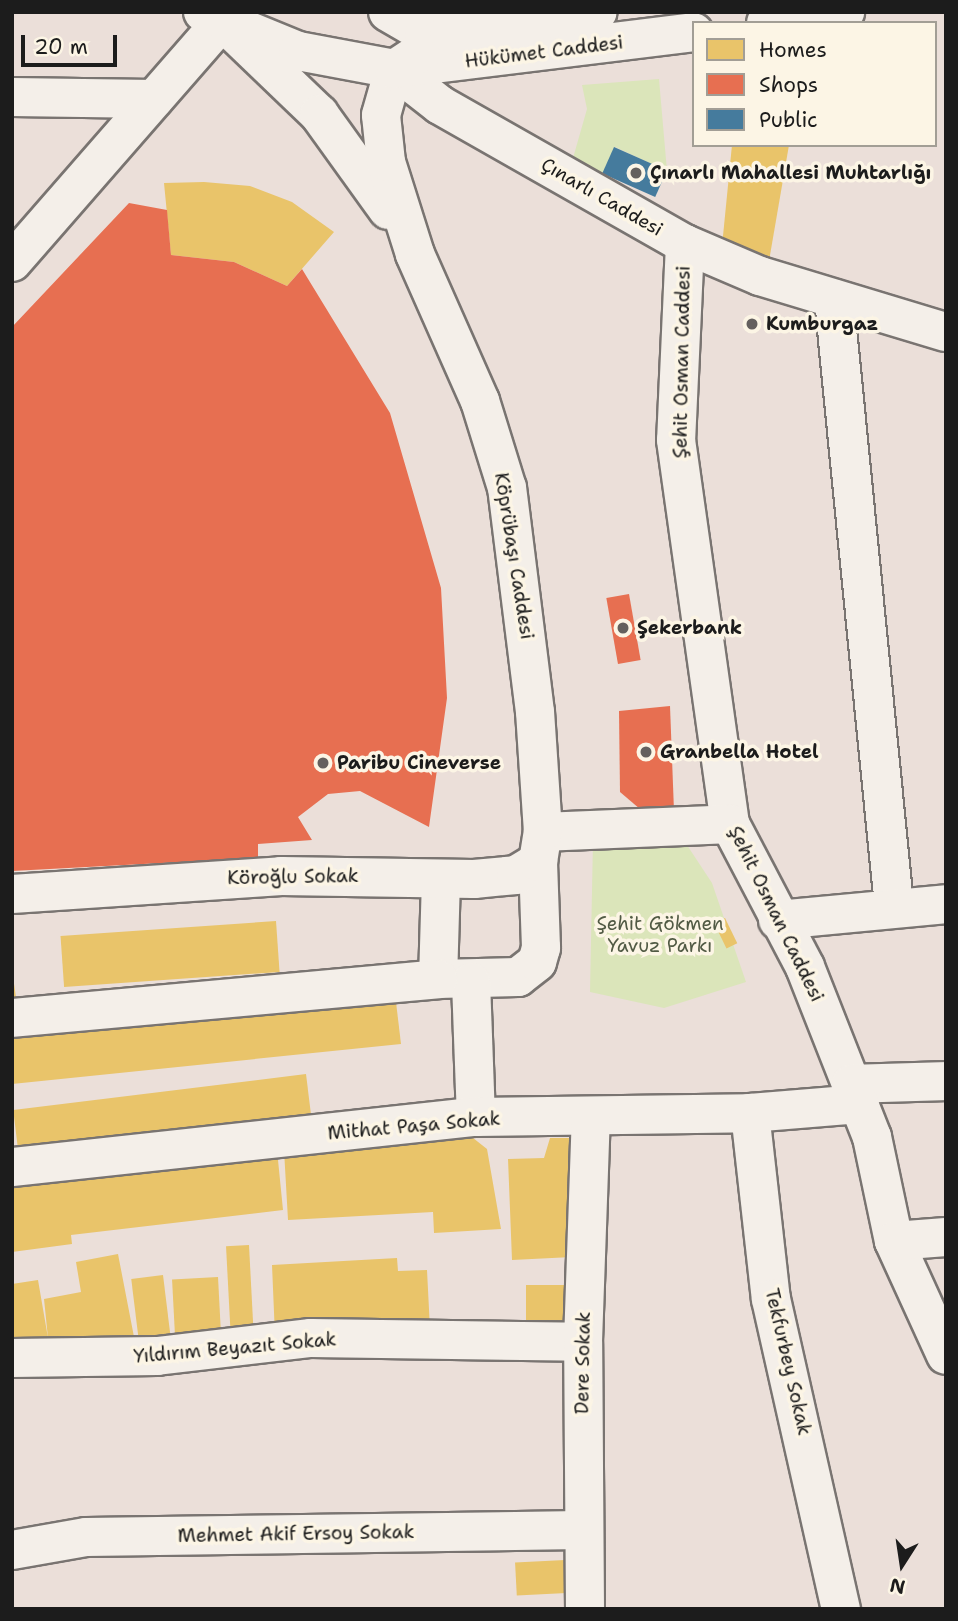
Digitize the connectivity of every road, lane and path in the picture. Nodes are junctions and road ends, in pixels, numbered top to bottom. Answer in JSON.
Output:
{"nodes":[{"id":1,"x":388,"y":12,"type":"edge"},
{"id":2,"x":598,"y":12,"type":"edge"},
{"id":3,"x":845,"y":12,"type":"edge"},
{"id":4,"x":558,"y":15,"type":"edge"},
{"id":5,"x":219,"y":16,"type":"edge"},
{"id":6,"x":780,"y":21,"type":"edge"},
{"id":7,"x":692,"y":32,"type":"edge"},
{"id":8,"x":449,"y":33,"type":"junction"},
{"id":9,"x":394,"y":69,"type":"junction"},
{"id":10,"x":12,"y":97,"type":"edge"},
{"id":11,"x":154,"y":99,"type":"junction"},
{"id":12,"x":685,"y":244,"type":"junction"},
{"id":13,"x":415,"y":254,"type":"junction"},
{"id":14,"x":12,"y":262,"type":"edge"},
{"id":15,"x":834,"y":299,"type":"junction"},
{"id":16,"x":946,"y":332,"type":"edge"},
{"id":17,"x":730,"y":824,"type":"junction"},
{"id":18,"x":541,"y":847,"type":"junction"},
{"id":19,"x":440,"y":879,"type":"junction"},
{"id":20,"x":12,"y":894,"type":"edge"},
{"id":21,"x":946,"y":904,"type":"edge"},
{"id":22,"x":894,"y":906,"type":"junction"},
{"id":23,"x":778,"y":920,"type":"junction"},
{"id":24,"x":454,"y":981,"type":"junction"},
{"id":25,"x":12,"y":1018,"type":"edge"},
{"id":26,"x":946,"y":1081,"type":"edge"},
{"id":27,"x":855,"y":1094,"type":"junction"},
{"id":28,"x":750,"y":1113,"type":"junction"},
{"id":29,"x":476,"y":1117,"type":"junction"},
{"id":30,"x":591,"y":1118,"type":"junction"},
{"id":31,"x":12,"y":1167,"type":"edge"},
{"id":32,"x":946,"y":1237,"type":"edge"},
{"id":33,"x":894,"y":1241,"type":"junction"},
{"id":34,"x":583,"y":1342,"type":"junction"},
{"id":35,"x":946,"y":1355,"type":"edge"},
{"id":36,"x":12,"y":1358,"type":"edge"},
{"id":37,"x":581,"y":1530,"type":"junction"},
{"id":38,"x":12,"y":1550,"type":"edge"},
{"id":39,"x":586,"y":1609,"type":"edge"},
{"id":40,"x":841,"y":1609,"type":"edge"}],
"edges":[{"from":1,"to":8,"type":"street"},
{"from":2,"to":4,"type":"street","name":"Hükümet Caddesi"},
{"from":3,"to":6,"type":"street"},
{"from":4,"to":8,"type":"street","name":"Hükümet Caddesi"},
{"from":5,"to":9,"type":"street","name":"Hükümet Caddesi"},
{"from":5,"to":11,"type":"street"},
{"from":5,"to":13,"type":"street","name":"Köprübaşı Caddesi"},
{"from":7,"to":9,"type":"street","name":"Hükümet Caddesi"},
{"from":8,"to":9,"type":"street","name":"Hükümet Caddesi"},
{"from":9,"to":12,"type":"street","name":"Çınarlı Caddesi"},
{"from":9,"to":13,"type":"street","name":"Köprübaşı Caddesi"},
{"from":10,"to":11,"type":"street"},
{"from":11,"to":14,"type":"street"},
{"from":12,"to":15,"type":"street","name":"Çınarlı Caddesi"},
{"from":12,"to":17,"type":"street","name":"Şehit Osman Caddesi"},
{"from":13,"to":18,"type":"street","name":"Köprübaşı Caddesi"},
{"from":15,"to":16,"type":"street","name":"Çınarlı Caddesi"},
{"from":15,"to":22,"type":"street"},
{"from":17,"to":18,"type":"street"},
{"from":17,"to":23,"type":"street","name":"Şehit Osman Caddesi"},
{"from":18,"to":19,"type":"street","name":"Köroğlu Sokak"},
{"from":18,"to":24,"type":"street","name":"Köprübaşı Caddesi"},
{"from":19,"to":20,"type":"street","name":"Köroğlu Sokak"},
{"from":19,"to":24,"type":"street"},
{"from":21,"to":22,"type":"street"},
{"from":22,"to":23,"type":"street"},
{"from":23,"to":27,"type":"street","name":"Şehit Osman Caddesi"},
{"from":24,"to":25,"type":"street"},
{"from":24,"to":29,"type":"street"},
{"from":26,"to":27,"type":"street","name":"Mithat Paşa Sokak"},
{"from":27,"to":28,"type":"street","name":"Mithat Paşa Sokak"},
{"from":27,"to":33,"type":"street","name":"Şehit Osman Caddesi"},
{"from":28,"to":30,"type":"street","name":"Mithat Paşa Sokak"},
{"from":28,"to":40,"type":"street","name":"Tekfurbey Sokak"},
{"from":29,"to":30,"type":"street","name":"Mithat Paşa Sokak"},
{"from":29,"to":31,"type":"street","name":"Mithat Paşa Sokak"},
{"from":30,"to":34,"type":"street","name":"Dere Sokak"},
{"from":32,"to":33,"type":"street"},
{"from":33,"to":35,"type":"street","name":"Şehit Osman Caddesi"},
{"from":34,"to":36,"type":"street","name":"Yıldırım Beyazıt Sokak"},
{"from":34,"to":37,"type":"street","name":"Dere Sokak"},
{"from":37,"to":38,"type":"street","name":"Mehmet Akif Ersoy Sokak"},
{"from":37,"to":39,"type":"street","name":"Dere Sokak"}]}
